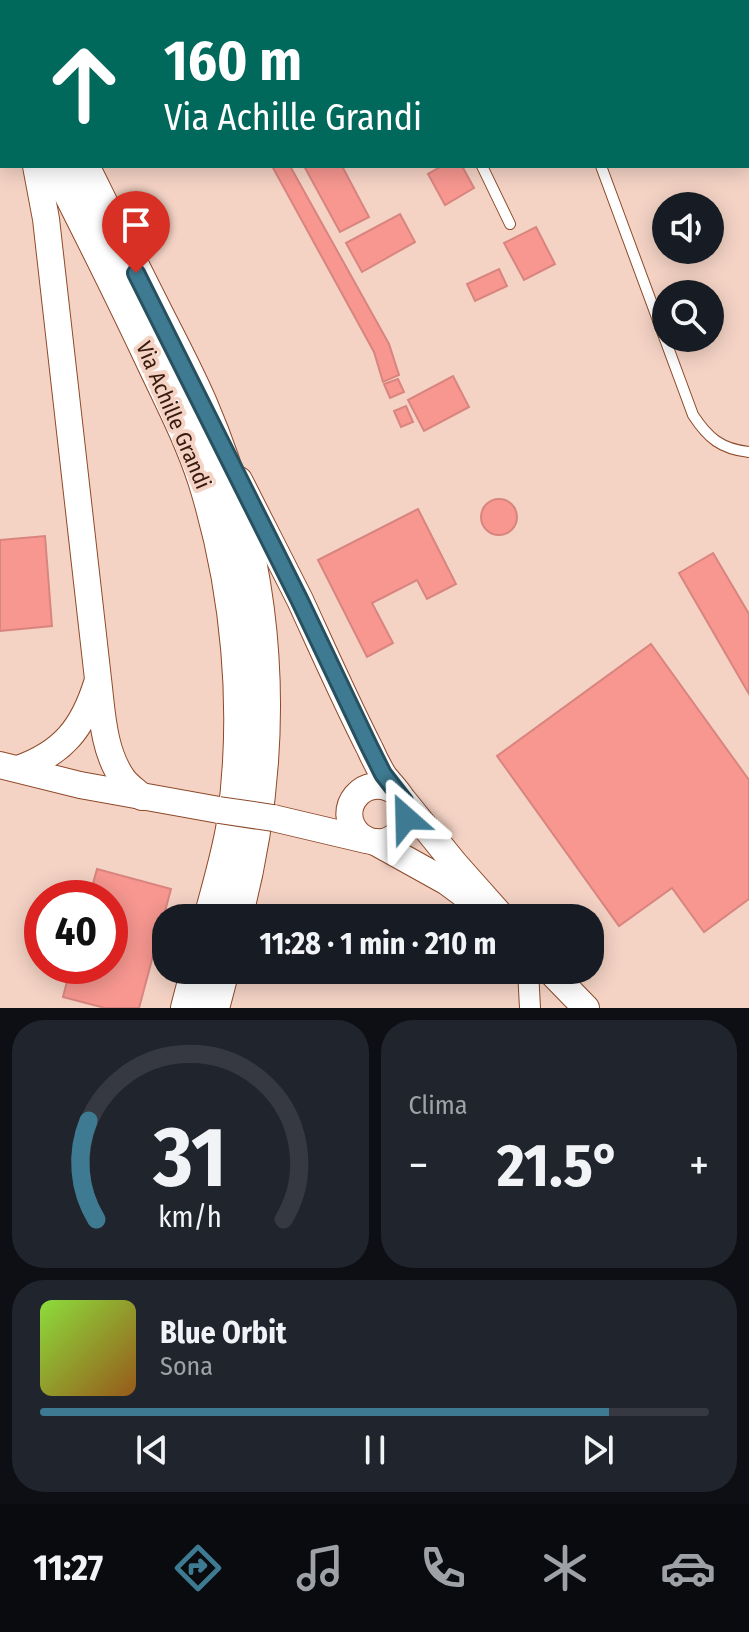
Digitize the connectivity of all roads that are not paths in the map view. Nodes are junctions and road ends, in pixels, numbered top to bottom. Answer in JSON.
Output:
{"nodes":[{"id":1,"x":36,"y":168,"type":"edge"},
{"id":2,"x":57,"y":168,"type":"edge"},
{"id":3,"x":84,"y":168,"type":"edge"},
{"id":4,"x":483,"y":168,"type":"edge"},
{"id":5,"x":602,"y":168,"type":"edge"},
{"id":6,"x":510,"y":224,"type":"dead end"},
{"id":7,"x":202,"y":406,"type":"junction"},
{"id":8,"x":749,"y":452,"type":"edge"},
{"id":9,"x":299,"y":599,"type":"junction"},
{"id":10,"x":259,"y":620,"type":"junction"},
{"id":11,"x":98,"y":679,"type":"junction"},
{"id":12,"x":369,"y":746,"type":"junction"},
{"id":13,"x":9,"y":767,"type":"edge"},
{"id":14,"x":142,"y":797,"type":"junction"},
{"id":15,"x":355,"y":797,"type":"junction"},
{"id":16,"x":401,"y":797,"type":"junction"},
{"id":17,"x":273,"y":818,"type":"junction"},
{"id":18,"x":370,"y":841,"type":"junction"},
{"id":19,"x":213,"y":904,"type":"edge"},
{"id":20,"x":239,"y":904,"type":"edge"},
{"id":21,"x":476,"y":904,"type":"edge"},
{"id":22,"x":491,"y":904,"type":"edge"},
{"id":23,"x":193,"y":984,"type":"edge"},
{"id":24,"x":219,"y":984,"type":"edge"},
{"id":25,"x":529,"y":984,"type":"edge"},
{"id":26,"x":563,"y":984,"type":"edge"},
{"id":27,"x":187,"y":1008,"type":"edge"},
{"id":28,"x":213,"y":1008,"type":"edge"},
{"id":29,"x":530,"y":1008,"type":"edge"},
{"id":30,"x":586,"y":1008,"type":"edge"}],
"edges":[{"from":1,"to":11,"type":"street"},
{"from":2,"to":19,"type":"main road","name":"Via Achille Grandi"},
{"from":3,"to":7,"type":"main road","name":"Via Achille Grandi"},
{"from":4,"to":6,"type":"lane"},
{"from":5,"to":8,"type":"lane"},
{"from":7,"to":9,"type":"street"},
{"from":7,"to":10,"type":"main road","name":"Via Achille Grandi"},
{"from":9,"to":10,"type":"street"},
{"from":9,"to":12,"type":"street"},
{"from":10,"to":20,"type":"main road","name":"Via Achille Grandi"},
{"from":11,"to":13,"type":"street"},
{"from":11,"to":14,"type":"street"},
{"from":12,"to":15,"type":"street"},
{"from":12,"to":16,"type":"street"},
{"from":13,"to":14,"type":"street"},
{"from":14,"to":17,"type":"street","bridge":true},
{"from":15,"to":16,"type":"street"},
{"from":15,"to":17,"type":"street"},
{"from":15,"to":18,"type":"street"},
{"from":16,"to":18,"type":"street"},
{"from":16,"to":22,"type":"street"},
{"from":17,"to":18,"type":"street"},
{"from":18,"to":21,"type":"street"},
{"from":23,"to":27,"type":"main road"},
{"from":24,"to":28,"type":"main road"},
{"from":25,"to":29,"type":"street"},
{"from":26,"to":30,"type":"street"}]}
